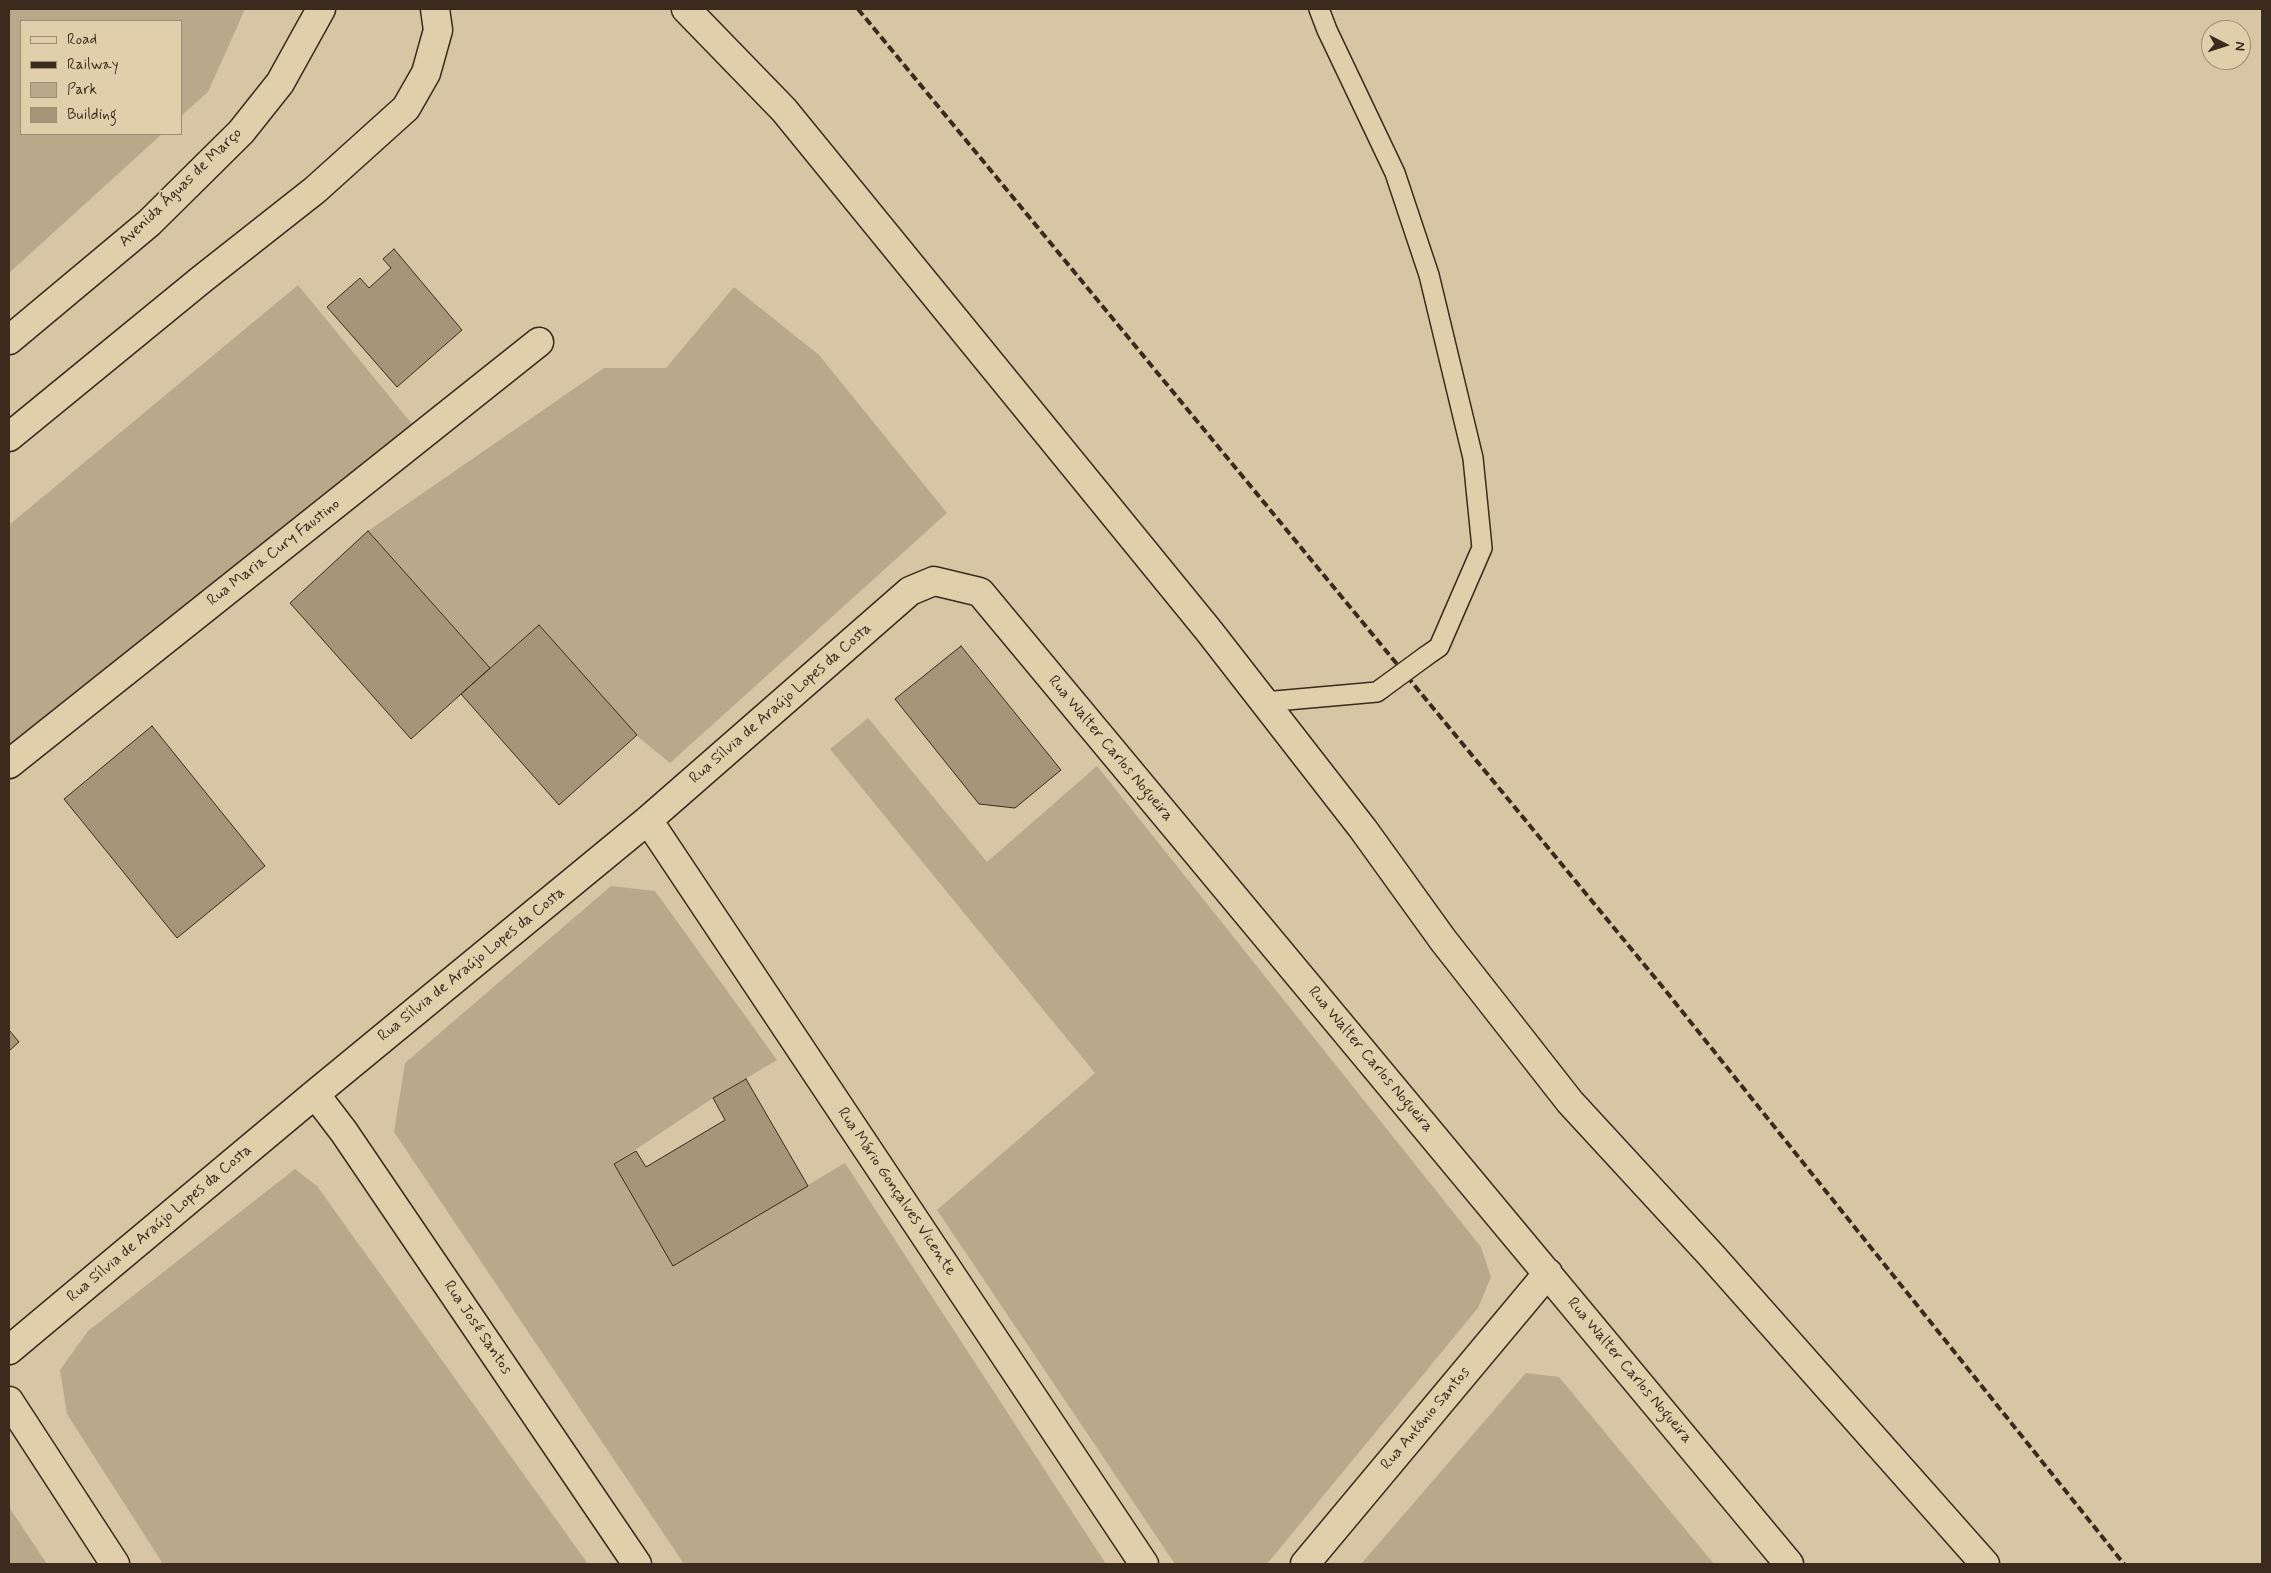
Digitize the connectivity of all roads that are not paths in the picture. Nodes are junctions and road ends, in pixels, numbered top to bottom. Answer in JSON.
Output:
{"nodes":[{"id":1,"x":321,"y":9,"type":"edge"},
{"id":2,"x":435,"y":9,"type":"edge"},
{"id":3,"x":686,"y":9,"type":"edge"},
{"id":4,"x":1319,"y":9,"type":"edge"},
{"id":5,"x":9,"y":340,"type":"edge"},
{"id":6,"x":539,"y":342,"type":"dead end"},
{"id":7,"x":9,"y":437,"type":"edge"},
{"id":8,"x":934,"y":581,"type":"joint"},
{"id":9,"x":1264,"y":702,"type":"junction"},
{"id":10,"x":9,"y":764,"type":"edge"},
{"id":11,"x":648,"y":820,"type":"junction"},
{"id":12,"x":315,"y":1094,"type":"junction"},
{"id":13,"x":1548,"y":1273,"type":"junction"},
{"id":14,"x":9,"y":1350,"type":"edge"},
{"id":15,"x":9,"y":1401,"type":"edge"},
{"id":16,"x":115,"y":1564,"type":"edge"},
{"id":17,"x":637,"y":1564,"type":"edge"},
{"id":18,"x":1144,"y":1564,"type":"edge"},
{"id":19,"x":1305,"y":1564,"type":"edge"},
{"id":20,"x":1789,"y":1564,"type":"edge"},
{"id":21,"x":1985,"y":1564,"type":"edge"}],
"edges":[{"from":1,"to":5,"type":"street","name":"Avenida Águas de Março"},
{"from":2,"to":7,"type":"street"},
{"from":3,"to":9,"type":"street"},
{"from":4,"to":9,"type":"lane","bridge":true},
{"from":6,"to":10,"type":"street","name":"Rua Maria Cury Faustino"},
{"from":8,"to":11,"type":"street","name":"Rua Sílvia de Araújo Lopes da Costa"},
{"from":8,"to":13,"type":"street","name":"Rua Walter Carlos Nogueira"},
{"from":9,"to":21,"type":"street"},
{"from":11,"to":12,"type":"street","name":"Rua Sílvia de Araújo Lopes da Costa"},
{"from":11,"to":18,"type":"street","name":"Rua Mário Gonçalves Vicente"},
{"from":12,"to":14,"type":"street","name":"Rua Sílvia de Araújo Lopes da Costa"},
{"from":12,"to":17,"type":"street","name":"Rua José Santos"},
{"from":13,"to":19,"type":"street","name":"Rua Antônio Santos"},
{"from":13,"to":20,"type":"street","name":"Rua Walter Carlos Nogueira"},
{"from":15,"to":16,"type":"street"}]}
